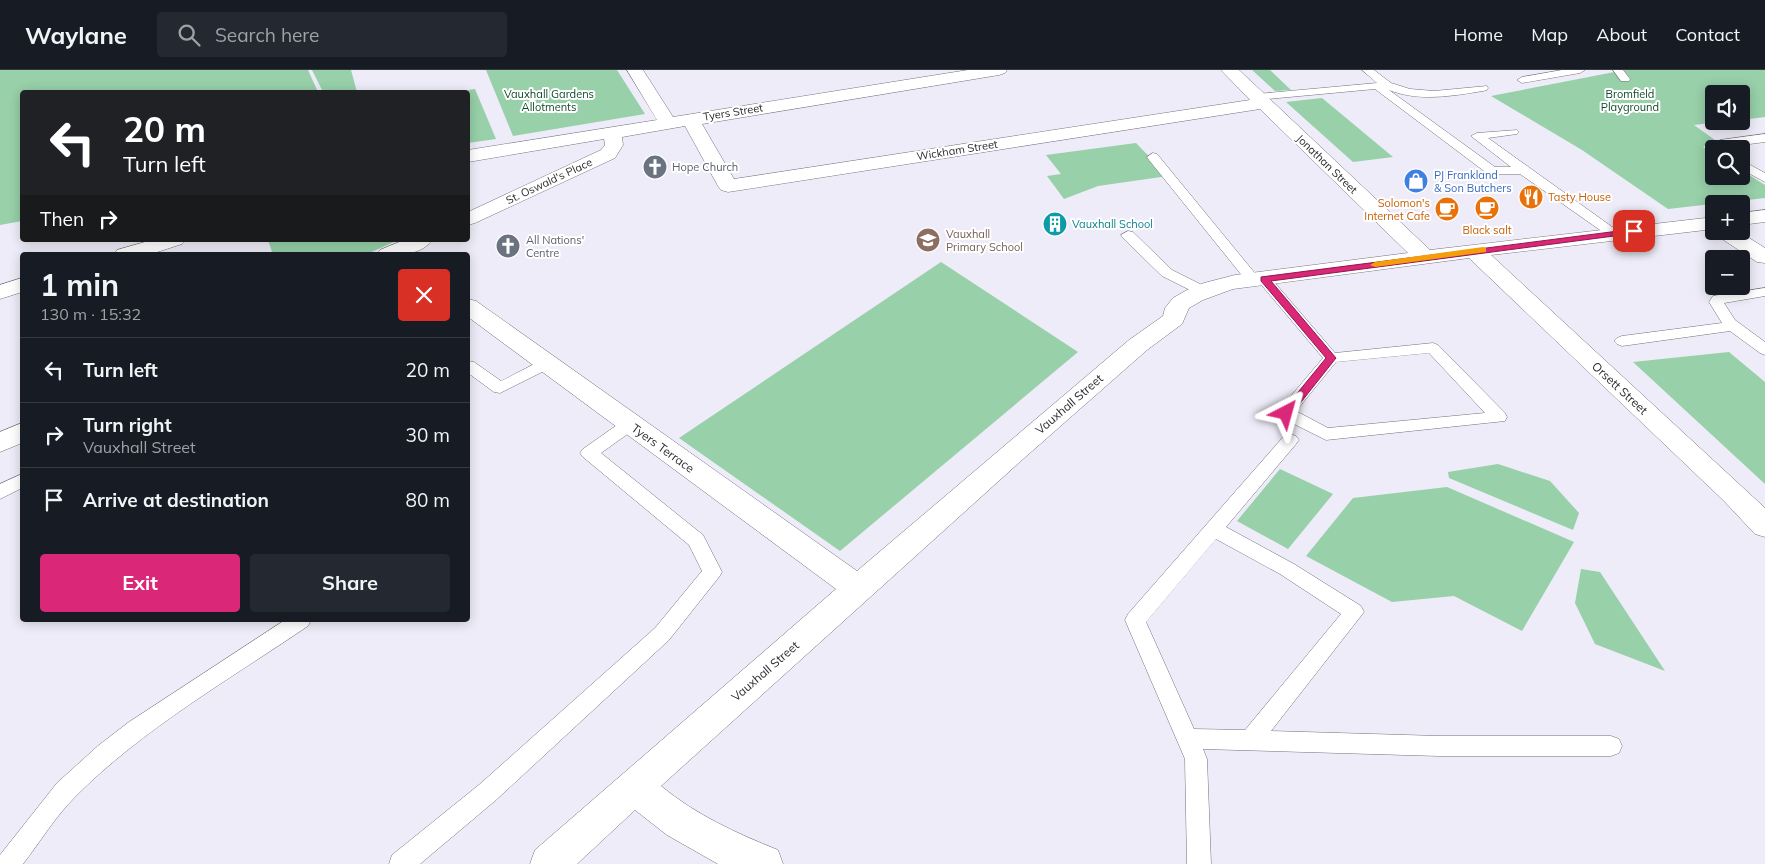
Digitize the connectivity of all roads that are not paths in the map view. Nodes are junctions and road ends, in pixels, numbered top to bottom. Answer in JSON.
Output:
{"nodes":[{"id":1,"x":635,"y":70,"type":"edge"},
{"id":2,"x":999,"y":70,"type":"edge"},
{"id":3,"x":1229,"y":70,"type":"edge"},
{"id":4,"x":1367,"y":70,"type":"edge"},
{"id":5,"x":1580,"y":70,"type":"edge"},
{"id":6,"x":1618,"y":70,"type":"edge"},
{"id":7,"x":1625,"y":79,"type":"dead end"},
{"id":8,"x":1522,"y":80,"type":"dead end"},
{"id":9,"x":1382,"y":86,"type":"junction"},
{"id":10,"x":1483,"y":88,"type":"dead end"},
{"id":11,"x":1260,"y":100,"type":"junction"},
{"id":12,"x":690,"y":118,"type":"junction"},
{"id":13,"x":666,"y":122,"type":"junction"},
{"id":14,"x":612,"y":132,"type":"junction"},
{"id":15,"x":1513,"y":132,"type":"dead end"},
{"id":16,"x":1765,"y":138,"type":"edge"},
{"id":17,"x":1750,"y":140,"type":"edge"},
{"id":18,"x":470,"y":156,"type":"edge"},
{"id":19,"x":1153,"y":157,"type":"dead end"},
{"id":20,"x":1750,"y":169,"type":"edge"},
{"id":21,"x":1523,"y":170,"type":"junction"},
{"id":22,"x":1765,"y":178,"type":"edge"},
{"id":23,"x":1765,"y":216,"type":"edge"},
{"id":24,"x":470,"y":218,"type":"edge"},
{"id":25,"x":1750,"y":218,"type":"edge"},
{"id":26,"x":1705,"y":227,"type":"edge"},
{"id":27,"x":1615,"y":234,"type":"junction"},
{"id":28,"x":1128,"y":235,"type":"dead end"},
{"id":29,"x":1738,"y":240,"type":"edge"},
{"id":30,"x":168,"y":242,"type":"edge"},
{"id":31,"x":417,"y":242,"type":"edge"},
{"id":32,"x":1474,"y":251,"type":"junction"},
{"id":33,"x":135,"y":252,"type":"edge"},
{"id":34,"x":397,"y":252,"type":"edge"},
{"id":35,"x":1765,"y":257,"type":"edge"},
{"id":36,"x":1426,"y":258,"type":"junction"},
{"id":37,"x":1258,"y":280,"type":"junction"},
{"id":38,"x":20,"y":286,"type":"edge"},
{"id":39,"x":0,"y":292,"type":"edge"},
{"id":40,"x":1205,"y":292,"type":"junction"},
{"id":41,"x":1765,"y":292,"type":"edge"},
{"id":42,"x":470,"y":307,"type":"edge"},
{"id":43,"x":1734,"y":326,"type":"junction"},
{"id":44,"x":1622,"y":341,"type":"dead end"},
{"id":45,"x":1765,"y":350,"type":"edge"},
{"id":46,"x":1331,"y":358,"type":"junction"},
{"id":47,"x":546,"y":363,"type":"junction"},
{"id":48,"x":470,"y":367,"type":"edge"},
{"id":49,"x":630,"y":424,"type":"junction"},
{"id":50,"x":20,"y":433,"type":"edge"},
{"id":51,"x":1290,"y":440,"type":"dead end"},
{"id":52,"x":0,"y":443,"type":"edge"},
{"id":53,"x":20,"y":481,"type":"edge"},
{"id":54,"x":0,"y":492,"type":"edge"},
{"id":55,"x":1765,"y":526,"type":"edge"},
{"id":56,"x":1214,"y":529,"type":"junction"},
{"id":57,"x":859,"y":589,"type":"junction"},
{"id":58,"x":298,"y":622,"type":"edge"},
{"id":59,"x":1188,"y":740,"type":"junction"},
{"id":60,"x":1250,"y":741,"type":"junction"},
{"id":61,"x":1611,"y":746,"type":"dead end"},
{"id":62,"x":635,"y":787,"type":"junction"},
{"id":63,"x":8,"y":864,"type":"edge"},
{"id":64,"x":401,"y":864,"type":"edge"},
{"id":65,"x":549,"y":864,"type":"edge"},
{"id":66,"x":764,"y":864,"type":"edge"},
{"id":67,"x":1199,"y":864,"type":"edge"}],
"edges":[{"from":1,"to":13,"type":"street"},
{"from":2,"to":12,"type":"street","name":"Tyers Street"},
{"from":3,"to":11,"type":"street","name":"Jonathan Street"},
{"from":4,"to":9,"type":"lane"},
{"from":5,"to":8,"type":"lane"},
{"from":6,"to":7,"type":"lane"},
{"from":9,"to":10,"type":"lane"},
{"from":9,"to":11,"type":"lane"},
{"from":9,"to":21,"type":"lane"},
{"from":11,"to":12,"type":"street","name":"Wickham Street"},
{"from":11,"to":36,"type":"street","name":"Jonathan Street"},
{"from":12,"to":13,"type":"street","name":"Tyers Street"},
{"from":13,"to":14,"type":"street","name":"Tyers Street"},
{"from":14,"to":18,"type":"street","name":"Tyers Street"},
{"from":14,"to":24,"type":"street","name":"St. Oswald's Place"},
{"from":15,"to":21,"type":"lane"},
{"from":16,"to":17,"type":"lane"},
{"from":19,"to":37,"type":"lane"},
{"from":20,"to":22,"type":"lane"},
{"from":21,"to":27,"type":"lane"},
{"from":23,"to":25,"type":"street"},
{"from":26,"to":27,"type":"street","name":"Vauxhall Street"},
{"from":27,"to":32,"type":"street","name":"Vauxhall Street"},
{"from":28,"to":40,"type":"lane"},
{"from":29,"to":35,"type":"street"},
{"from":30,"to":33,"type":"street"},
{"from":31,"to":34,"type":"street"},
{"from":32,"to":36,"type":"street","name":"Vauxhall Street"},
{"from":32,"to":55,"type":"street","name":"Orsett Street"},
{"from":36,"to":37,"type":"street","name":"Vauxhall Street"},
{"from":37,"to":40,"type":"street","name":"Vauxhall Street"},
{"from":37,"to":46,"type":"lane"},
{"from":38,"to":39,"type":"street"},
{"from":40,"to":57,"type":"street","name":"Vauxhall Street"},
{"from":41,"to":43,"type":"lane"},
{"from":42,"to":47,"type":"street","name":"Tyers Terrace"},
{"from":43,"to":44,"type":"lane"},
{"from":43,"to":45,"type":"lane"},
{"from":46,"to":46,"type":"lane"},
{"from":47,"to":48,"type":"lane"},
{"from":47,"to":49,"type":"street","name":"Tyers Terrace"},
{"from":49,"to":57,"type":"street","name":"Tyers Terrace"},
{"from":49,"to":64,"type":"lane"},
{"from":50,"to":52,"type":"street"},
{"from":51,"to":56,"type":"lane"},
{"from":53,"to":54,"type":"lane"},
{"from":56,"to":59,"type":"lane"},
{"from":56,"to":60,"type":"lane"},
{"from":57,"to":62,"type":"street","name":"Vauxhall Street"},
{"from":58,"to":63,"type":"lane"},
{"from":59,"to":60,"type":"lane"},
{"from":59,"to":67,"type":"lane"},
{"from":60,"to":61,"type":"lane"},
{"from":62,"to":65,"type":"street","name":"Vauxhall Street"},
{"from":62,"to":66,"type":"street"}]}
